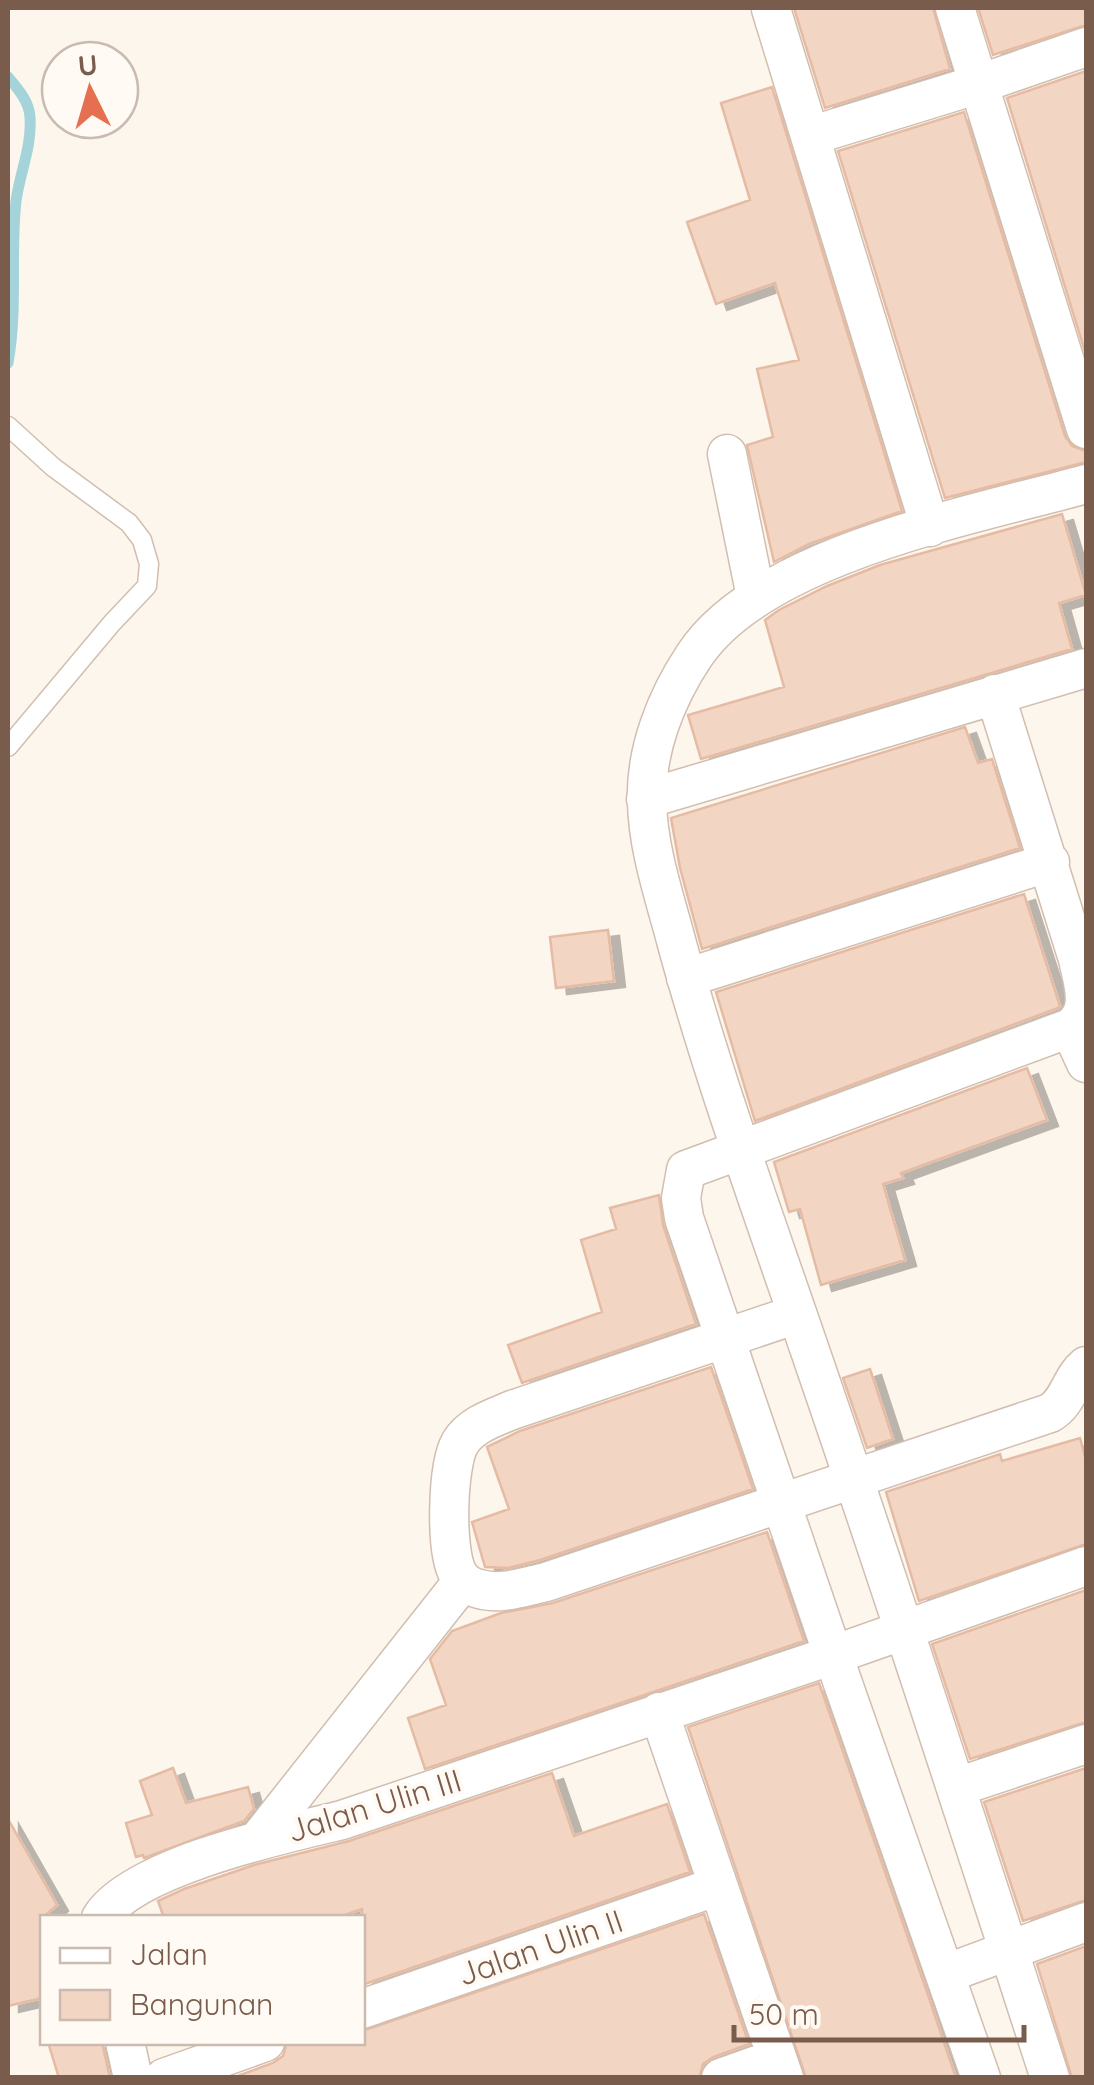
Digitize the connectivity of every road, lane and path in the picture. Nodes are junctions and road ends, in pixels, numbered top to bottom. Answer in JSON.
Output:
{"nodes":[{"id":1,"x":955,"y":8,"type":"edge"},
{"id":2,"x":772,"y":9,"type":"edge"},
{"id":3,"x":1086,"y":47,"type":"edge"},
{"id":4,"x":979,"y":84,"type":"junction"},
{"id":5,"x":810,"y":136,"type":"junction"},
{"id":6,"x":8,"y":426,"type":"edge"},
{"id":7,"x":1086,"y":429,"type":"edge"},
{"id":8,"x":727,"y":454,"type":"dead end"},
{"id":9,"x":1086,"y":484,"type":"edge"},
{"id":10,"x":930,"y":527,"type":"junction"},
{"id":11,"x":756,"y":597,"type":"junction"},
{"id":12,"x":1086,"y":668,"type":"edge"},
{"id":13,"x":996,"y":694,"type":"junction"},
{"id":14,"x":8,"y":747,"type":"edge"},
{"id":15,"x":646,"y":800,"type":"junction"},
{"id":16,"x":1050,"y":862,"type":"junction"},
{"id":17,"x":686,"y":978,"type":"junction"},
{"id":18,"x":1070,"y":1028,"type":"junction"},
{"id":19,"x":1086,"y":1063,"type":"edge"},
{"id":20,"x":739,"y":1148,"type":"junction"},
{"id":21,"x":798,"y":1314,"type":"junction"},
{"id":22,"x":724,"y":1338,"type":"junction"},
{"id":23,"x":1086,"y":1366,"type":"edge"},
{"id":24,"x":854,"y":1478,"type":"junction"},
{"id":25,"x":781,"y":1502,"type":"junction"},
{"id":26,"x":1086,"y":1566,"type":"edge"},
{"id":27,"x":463,"y":1581,"type":"junction"},
{"id":28,"x":905,"y":1630,"type":"junction"},
{"id":29,"x":832,"y":1655,"type":"junction"},
{"id":30,"x":659,"y":1712,"type":"junction"},
{"id":31,"x":1086,"y":1744,"type":"edge"},
{"id":32,"x":957,"y":1787,"type":"junction"},
{"id":33,"x":259,"y":1840,"type":"junction"},
{"id":34,"x":718,"y":1886,"type":"junction"},
{"id":35,"x":103,"y":1915,"type":"edge"},
{"id":36,"x":1086,"y":1922,"type":"edge"},
{"id":37,"x":1009,"y":1951,"type":"junction"},
{"id":38,"x":945,"y":1974,"type":"junction"},
{"id":39,"x":365,"y":2008,"type":"edge"},
{"id":40,"x":126,"y":2045,"type":"edge"},
{"id":41,"x":257,"y":2045,"type":"edge"},
{"id":42,"x":780,"y":2068,"type":"edge"},
{"id":43,"x":133,"y":2078,"type":"edge"},
{"id":44,"x":164,"y":2078,"type":"edge"},
{"id":45,"x":721,"y":2078,"type":"edge"},
{"id":46,"x":981,"y":2078,"type":"edge"},
{"id":47,"x":1050,"y":2078,"type":"edge"}],
"edges":[{"from":1,"to":4,"type":"street"},
{"from":2,"to":5,"type":"street"},
{"from":3,"to":4,"type":"street"},
{"from":4,"to":5,"type":"street"},
{"from":4,"to":7,"type":"street"},
{"from":5,"to":10,"type":"street"},
{"from":6,"to":14,"type":"lane"},
{"from":8,"to":11,"type":"street"},
{"from":9,"to":10,"type":"street"},
{"from":10,"to":11,"type":"street"},
{"from":11,"to":15,"type":"street"},
{"from":12,"to":13,"type":"street"},
{"from":13,"to":15,"type":"street"},
{"from":13,"to":16,"type":"street"},
{"from":15,"to":17,"type":"street"},
{"from":16,"to":17,"type":"street"},
{"from":16,"to":18,"type":"street"},
{"from":17,"to":20,"type":"street"},
{"from":18,"to":19,"type":"street"},
{"from":18,"to":20,"type":"street"},
{"from":20,"to":21,"type":"street"},
{"from":20,"to":22,"type":"street"},
{"from":21,"to":22,"type":"street"},
{"from":21,"to":24,"type":"street"},
{"from":22,"to":25,"type":"street"},
{"from":22,"to":27,"type":"street"},
{"from":23,"to":24,"type":"street"},
{"from":24,"to":25,"type":"street"},
{"from":24,"to":28,"type":"street"},
{"from":25,"to":27,"type":"street"},
{"from":25,"to":29,"type":"street"},
{"from":26,"to":28,"type":"street","name":"Jalan Ulin III"},
{"from":27,"to":33,"type":"street"},
{"from":28,"to":29,"type":"street","name":"Jalan Ulin III"},
{"from":28,"to":32,"type":"street"},
{"from":29,"to":30,"type":"street","name":"Jalan Ulin III"},
{"from":29,"to":38,"type":"street"},
{"from":30,"to":33,"type":"street","name":"Jalan Ulin III"},
{"from":30,"to":34,"type":"street"},
{"from":31,"to":32,"type":"street"},
{"from":32,"to":37,"type":"street"},
{"from":33,"to":35,"type":"street","name":"Jalan Ulin III"},
{"from":34,"to":39,"type":"street","name":"Jalan Ulin II"},
{"from":34,"to":42,"type":"street"},
{"from":36,"to":37,"type":"street"},
{"from":37,"to":38,"type":"street"},
{"from":37,"to":47,"type":"street"},
{"from":38,"to":46,"type":"street"},
{"from":40,"to":43,"type":"street"},
{"from":41,"to":44,"type":"street"},
{"from":42,"to":45,"type":"street"}]}
